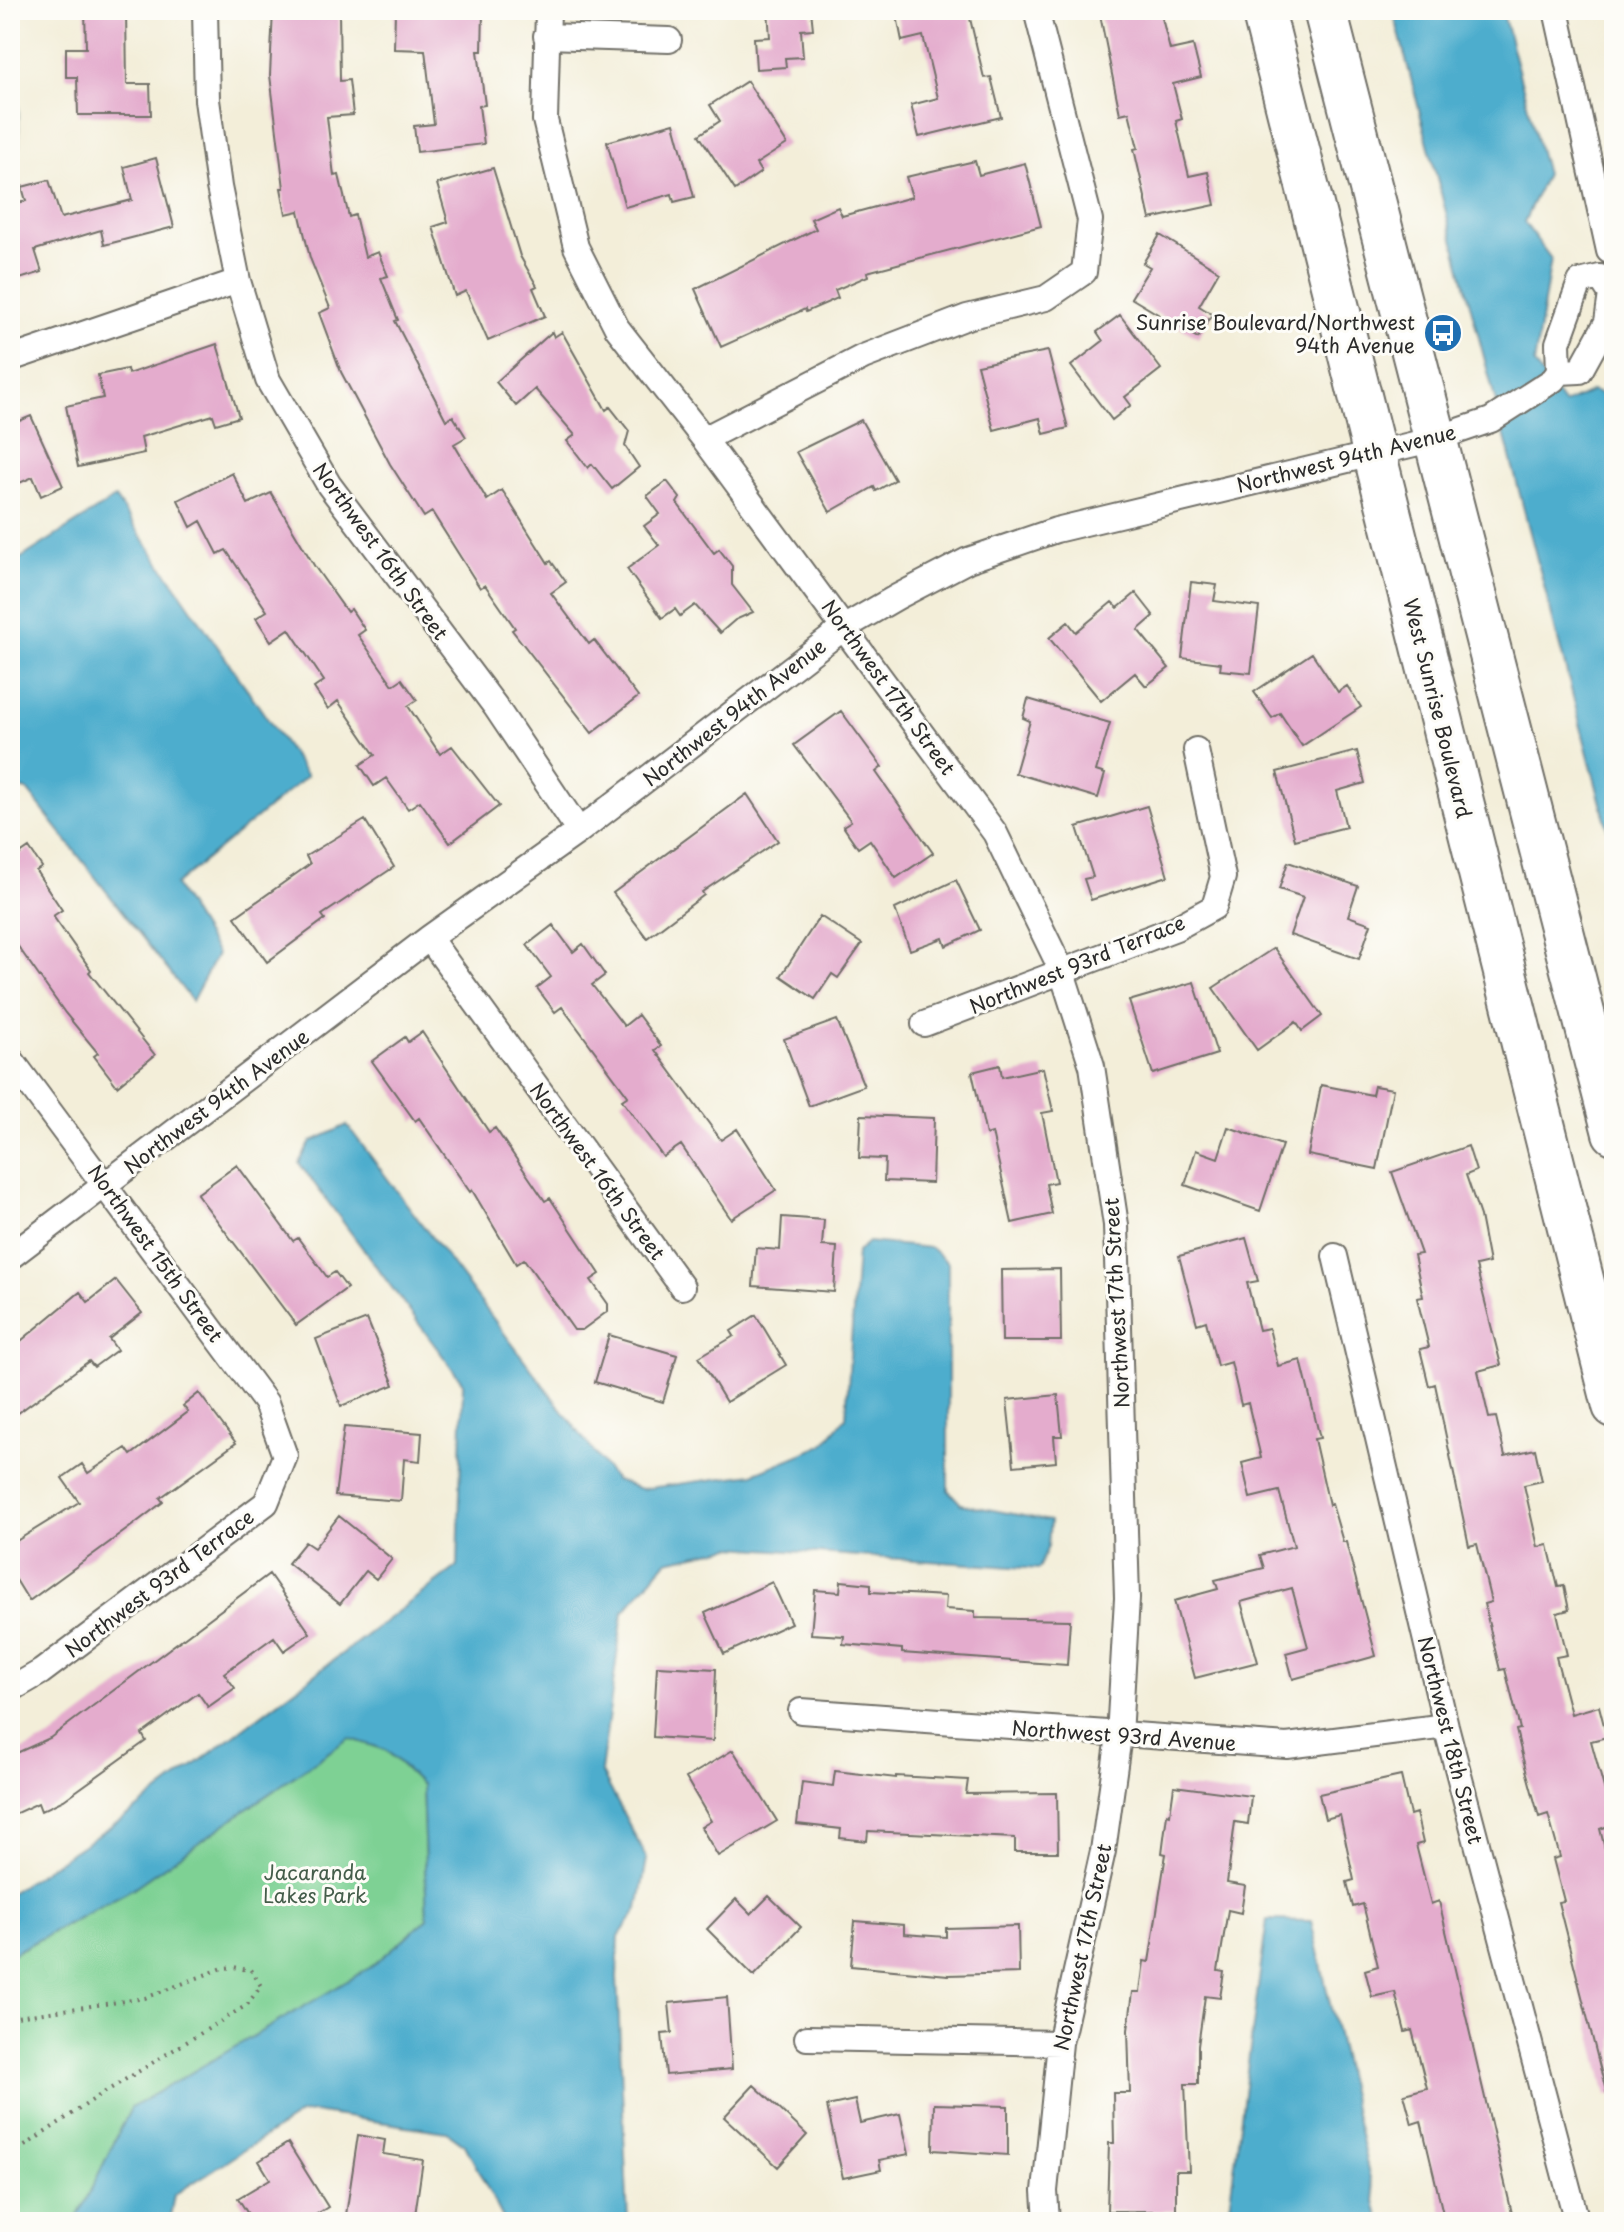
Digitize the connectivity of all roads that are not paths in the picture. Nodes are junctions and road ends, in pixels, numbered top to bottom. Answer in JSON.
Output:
{"nodes":[{"id":1,"x":205,"y":10,"type":"edge"},
{"id":2,"x":548,"y":10,"type":"edge"},
{"id":3,"x":1036,"y":10,"type":"edge"},
{"id":4,"x":1263,"y":10,"type":"edge"},
{"id":5,"x":1325,"y":10,"type":"edge"},
{"id":6,"x":1556,"y":10,"type":"edge"},
{"id":7,"x":546,"y":36,"type":"junction"},
{"id":8,"x":669,"y":40,"type":"dead end"},
{"id":9,"x":1611,"y":251,"type":"edge"},
{"id":10,"x":1600,"y":277,"type":"junction"},
{"id":11,"x":238,"y":281,"type":"junction"},
{"id":12,"x":10,"y":359,"type":"edge"},
{"id":13,"x":1556,"y":376,"type":"junction"},
{"id":14,"x":704,"y":439,"type":"junction"},
{"id":15,"x":1435,"y":439,"type":"junction"},
{"id":16,"x":1374,"y":455,"type":"junction"},
{"id":17,"x":845,"y":627,"type":"junction"},
{"id":18,"x":1196,"y":750,"type":"dead end"},
{"id":19,"x":579,"y":831,"type":"junction"},
{"id":20,"x":429,"y":938,"type":"junction"},
{"id":21,"x":1061,"y":969,"type":"junction"},
{"id":22,"x":924,"y":1024,"type":"dead end"},
{"id":23,"x":10,"y":1058,"type":"edge"},
{"id":24,"x":1614,"y":1133,"type":"edge"},
{"id":25,"x":106,"y":1184,"type":"junction"},
{"id":26,"x":1335,"y":1256,"type":"dead end"},
{"id":27,"x":10,"y":1257,"type":"edge"},
{"id":28,"x":682,"y":1287,"type":"dead end"},
{"id":29,"x":1612,"y":1394,"type":"edge"},
{"id":30,"x":285,"y":1456,"type":"joint"},
{"id":31,"x":10,"y":1690,"type":"edge"},
{"id":32,"x":801,"y":1711,"type":"dead end"},
{"id":33,"x":1446,"y":1726,"type":"junction"},
{"id":34,"x":1119,"y":1736,"type":"junction"},
{"id":35,"x":807,"y":2038,"type":"dead end"},
{"id":36,"x":1060,"y":2043,"type":"junction"},
{"id":37,"x":1047,"y":2222,"type":"edge"},
{"id":38,"x":1577,"y":2222,"type":"edge"}],
"edges":[{"from":1,"to":11,"type":"street","name":"Northwest 16th Street"},
{"from":2,"to":7,"type":"street","name":"Northwest 17th Street"},
{"from":3,"to":14,"type":"street"},
{"from":4,"to":16,"type":"highway","name":"West Sunrise Boulevard"},
{"from":5,"to":15,"type":"highway"},
{"from":6,"to":9,"type":"street"},
{"from":7,"to":8,"type":"street"},
{"from":7,"to":14,"type":"street","name":"Northwest 17th Street"},
{"from":9,"to":10,"type":"street"},
{"from":10,"to":13,"type":"street"},
{"from":10,"to":13,"type":"street","name":"Northwest 94th Avenue"},
{"from":11,"to":12,"type":"street"},
{"from":11,"to":19,"type":"street","name":"Northwest 16th Street"},
{"from":13,"to":15,"type":"street","name":"Northwest 94th Avenue"},
{"from":14,"to":17,"type":"street","name":"Northwest 17th Street"},
{"from":15,"to":16,"type":"street","name":"Northwest 94th Avenue"},
{"from":15,"to":24,"type":"highway"},
{"from":16,"to":17,"type":"street","name":"Northwest 94th Avenue"},
{"from":16,"to":29,"type":"highway","name":"West Sunrise Boulevard"},
{"from":17,"to":19,"type":"street","name":"Northwest 94th Avenue"},
{"from":17,"to":21,"type":"street","name":"Northwest 17th Street"},
{"from":18,"to":21,"type":"street","name":"Northwest 93rd Terrace"},
{"from":19,"to":20,"type":"street","name":"Northwest 94th Avenue"},
{"from":20,"to":25,"type":"street","name":"Northwest 94th Avenue"},
{"from":20,"to":28,"type":"street","name":"Northwest 16th Street"},
{"from":21,"to":22,"type":"street","name":"Northwest 93rd Terrace"},
{"from":21,"to":34,"type":"street","name":"Northwest 17th Street"},
{"from":23,"to":25,"type":"street","name":"Northwest 15th Street"},
{"from":25,"to":27,"type":"street","name":"Northwest 94th Avenue"},
{"from":25,"to":30,"type":"street","name":"Northwest 15th Street"},
{"from":26,"to":33,"type":"street","name":"Northwest 18th Street"},
{"from":30,"to":31,"type":"street","name":"Northwest 93rd Terrace"},
{"from":32,"to":34,"type":"street","name":"Northwest 93rd Avenue"},
{"from":33,"to":34,"type":"street","name":"Northwest 93rd Avenue"},
{"from":33,"to":38,"type":"street","name":"Northwest 18th Street"},
{"from":34,"to":36,"type":"street","name":"Northwest 17th Street"},
{"from":35,"to":36,"type":"street"},
{"from":36,"to":37,"type":"street","name":"Northwest 17th Street"}]}
